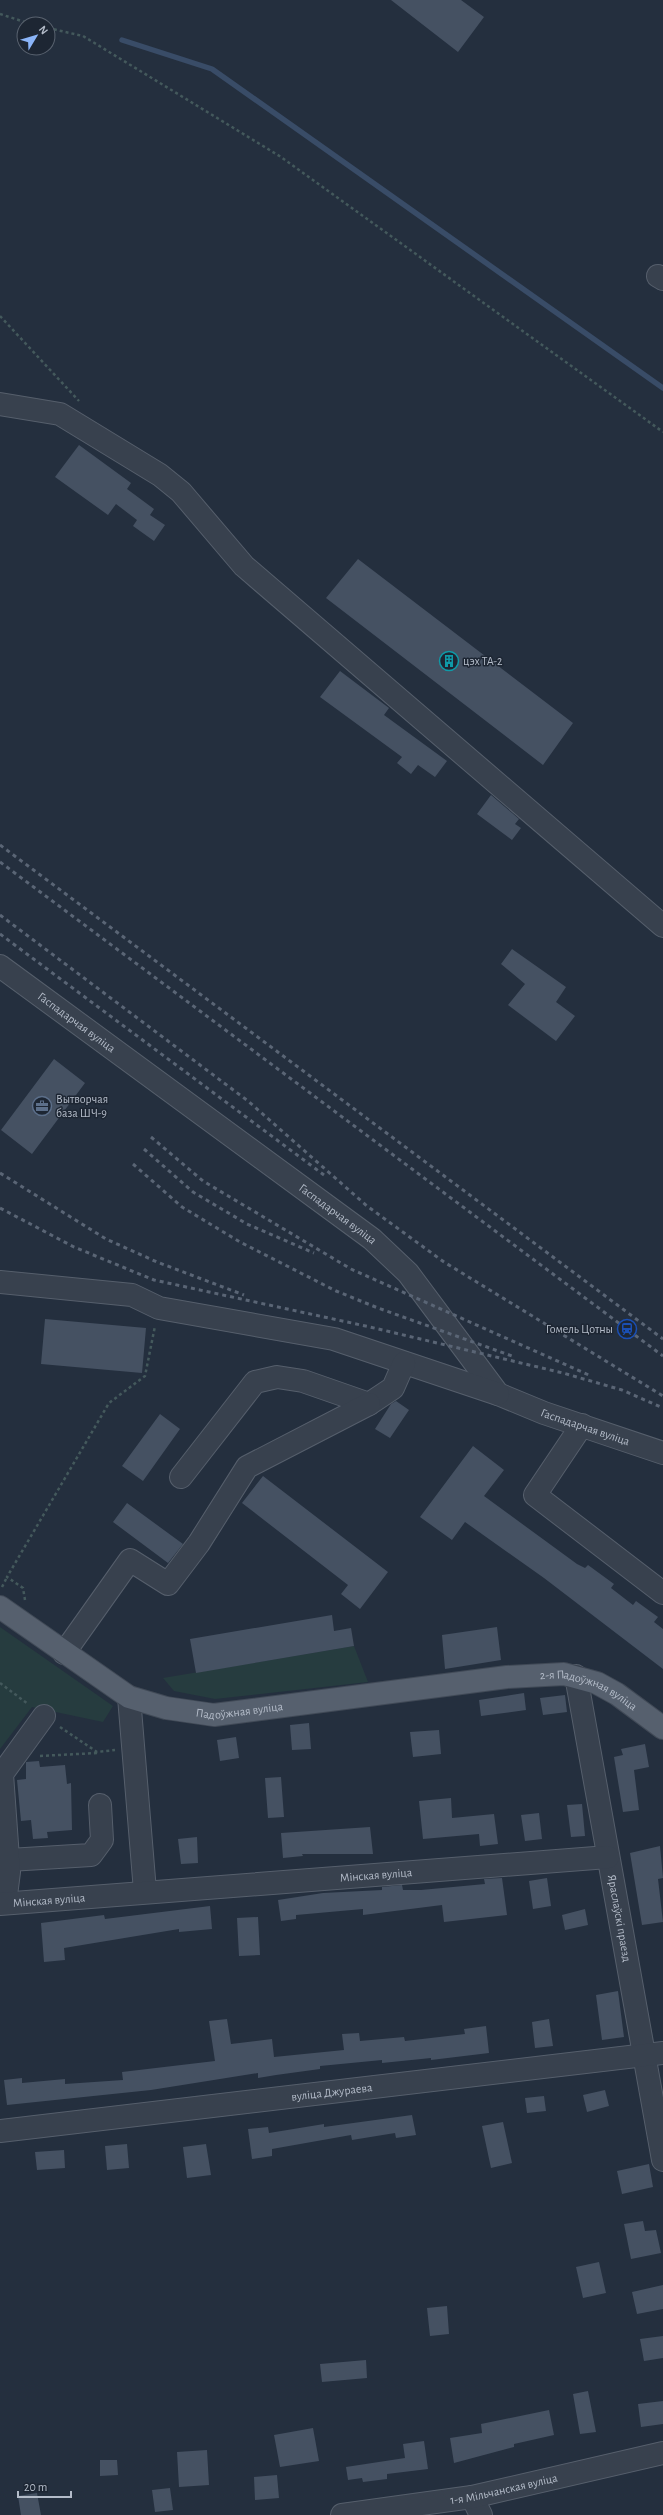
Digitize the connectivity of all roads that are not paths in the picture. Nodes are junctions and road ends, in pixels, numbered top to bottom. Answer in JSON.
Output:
{"nodes":[{"id":1,"x":0,"y":404,"type":"edge"},
{"id":2,"x":663,"y":926,"type":"edge"},
{"id":3,"x":0,"y":966,"type":"edge"},
{"id":4,"x":0,"y":1282,"type":"edge"},
{"id":5,"x":404,"y":1363,"type":"junction"},
{"id":6,"x":498,"y":1394,"type":"junction"},
{"id":7,"x":369,"y":1404,"type":"junction"},
{"id":8,"x":582,"y":1425,"type":"junction"},
{"id":9,"x":663,"y":1453,"type":"edge"},
{"id":10,"x":181,"y":1477,"type":"dead end"},
{"id":11,"x":663,"y":1593,"type":"edge"},
{"id":12,"x":1,"y":1597,"type":"edge"},
{"id":13,"x":64,"y":1653,"type":"junction"},
{"id":14,"x":576,"y":1676,"type":"junction"},
{"id":15,"x":507,"y":1677,"type":"joint"},
{"id":16,"x":129,"y":1697,"type":"junction"},
{"id":17,"x":44,"y":1716,"type":"road end"},
{"id":18,"x":663,"y":1728,"type":"edge"},
{"id":19,"x":100,"y":1805,"type":"dead end"},
{"id":20,"x":608,"y":1857,"type":"junction"},
{"id":21,"x":9,"y":1860,"type":"junction"},
{"id":22,"x":145,"y":1891,"type":"junction"},
{"id":23,"x":3,"y":1903,"type":"edge"},
{"id":24,"x":653,"y":2054,"type":"edge"},
{"id":25,"x":0,"y":2131,"type":"edge"},
{"id":26,"x":663,"y":2160,"type":"edge"},
{"id":27,"x":663,"y":2453,"type":"edge"},
{"id":28,"x":477,"y":2506,"type":"edge"},
{"id":29,"x":342,"y":2515,"type":"edge"}],
"edges":[{"from":1,"to":2,"type":"street"},
{"from":3,"to":6,"type":"street","name":"Гаспадарчая вуліца"},
{"from":4,"to":5,"type":"street"},
{"from":5,"to":6,"type":"street"},
{"from":5,"to":7,"type":"street"},
{"from":6,"to":8,"type":"street","name":"Гаспадарчая вуліца"},
{"from":7,"to":10,"type":"street"},
{"from":7,"to":13,"type":"street"},
{"from":8,"to":9,"type":"street","name":"Гаспадарчая вуліца"},
{"from":8,"to":11,"type":"street"},
{"from":12,"to":13,"type":"main road","name":"Падоўжная вуліца"},
{"from":13,"to":16,"type":"main road","name":"Падоўжная вуліца"},
{"from":14,"to":15,"type":"main road","name":"2-я Падоўжная вуліца"},
{"from":14,"to":18,"type":"main road","name":"2-я Падоўжная вуліца"},
{"from":14,"to":20,"type":"street","name":"Яраслаўскі праезд"},
{"from":15,"to":16,"type":"main road","name":"Падоўжная вуліца"},
{"from":16,"to":22,"type":"street"},
{"from":17,"to":21,"type":"street"},
{"from":19,"to":21,"type":"street"},
{"from":20,"to":22,"type":"street","name":"Мінская вуліца"},
{"from":20,"to":24,"type":"street","name":"Яраслаўскі праезд"},
{"from":21,"to":23,"type":"street"},
{"from":22,"to":23,"type":"street","name":"Мінская вуліца"},
{"from":24,"to":25,"type":"street","name":"вуліца Джураева"},
{"from":24,"to":26,"type":"street","name":"Яраслаўскі праезд"},
{"from":27,"to":28,"type":"street","name":"1-я Мільчанская вуліца"},
{"from":28,"to":29,"type":"street","name":"1-я Мільчанская вуліца"}]}
